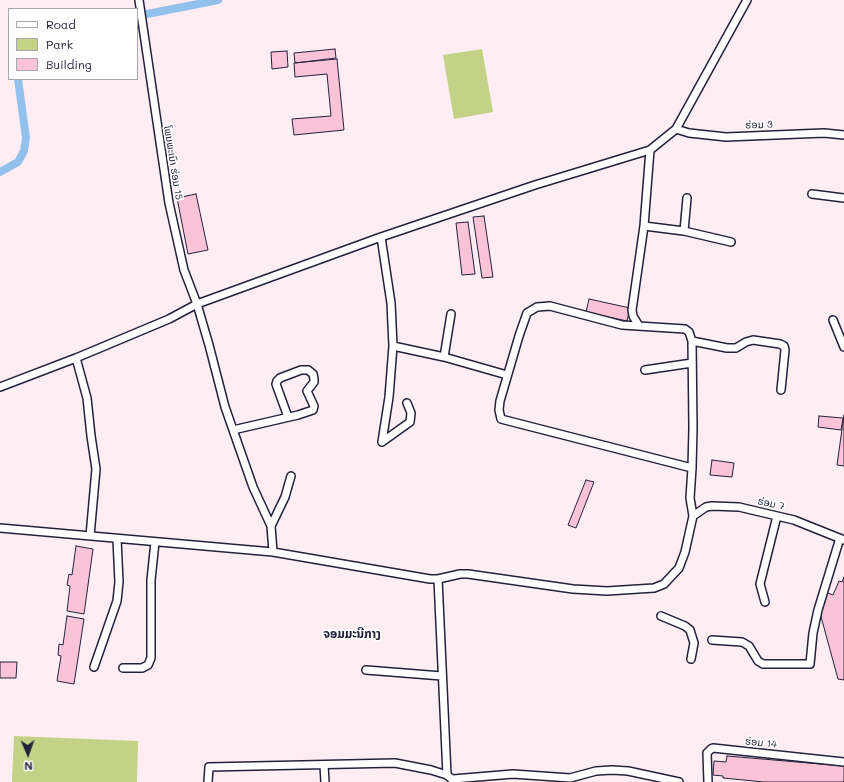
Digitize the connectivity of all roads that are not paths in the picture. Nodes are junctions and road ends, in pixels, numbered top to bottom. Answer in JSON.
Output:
{"nodes":[{"id":1,"x":139,"y":0,"type":"edge"},
{"id":2,"x":747,"y":0,"type":"edge"},
{"id":3,"x":676,"y":129,"type":"junction"},
{"id":4,"x":844,"y":135,"type":"edge"},
{"id":5,"x":650,"y":150,"type":"junction"},
{"id":6,"x":812,"y":194,"type":"dead end"},
{"id":7,"x":687,"y":198,"type":"dead end"},
{"id":8,"x":844,"y":198,"type":"edge"},
{"id":9,"x":644,"y":226,"type":"junction"},
{"id":10,"x":684,"y":231,"type":"junction"},
{"id":11,"x":381,"y":236,"type":"junction"},
{"id":12,"x":730,"y":242,"type":"dead end"},
{"id":13,"x":197,"y":304,"type":"junction"},
{"id":14,"x":451,"y":314,"type":"dead end"},
{"id":15,"x":833,"y":320,"type":"dead end"},
{"id":16,"x":639,"y":326,"type":"junction"},
{"id":17,"x":692,"y":341,"type":"junction"},
{"id":18,"x":393,"y":346,"type":"junction"},
{"id":19,"x":844,"y":348,"type":"edge"},
{"id":20,"x":444,"y":357,"type":"junction"},
{"id":21,"x":76,"y":358,"type":"junction"},
{"id":22,"x":692,"y":363,"type":"junction"},
{"id":23,"x":645,"y":370,"type":"dead end"},
{"id":24,"x":507,"y":375,"type":"junction"},
{"id":25,"x":0,"y":387,"type":"edge"},
{"id":26,"x":781,"y":390,"type":"dead end"},
{"id":27,"x":407,"y":403,"type":"dead end"},
{"id":28,"x":288,"y":418,"type":"junction"},
{"id":29,"x":233,"y":430,"type":"junction"},
{"id":30,"x":692,"y":468,"type":"junction"},
{"id":31,"x":292,"y":476,"type":"dead end"},
{"id":32,"x":693,"y":516,"type":"junction"},
{"id":33,"x":778,"y":516,"type":"junction"},
{"id":34,"x":271,"y":526,"type":"junction"},
{"id":35,"x":0,"y":528,"type":"edge"},
{"id":36,"x":90,"y":536,"type":"junction"},
{"id":37,"x":117,"y":538,"type":"junction"},
{"id":38,"x":842,"y":539,"type":"edge"},
{"id":39,"x":155,"y":542,"type":"junction"},
{"id":40,"x":273,"y":552,"type":"junction"},
{"id":41,"x":438,"y":579,"type":"junction"},
{"id":42,"x":765,"y":602,"type":"dead end"},
{"id":43,"x":661,"y":616,"type":"dead end"},
{"id":44,"x":712,"y":640,"type":"dead end"},
{"id":45,"x":691,"y":659,"type":"dead end"},
{"id":46,"x":94,"y":667,"type":"dead end"},
{"id":47,"x":123,"y":668,"type":"dead end"},
{"id":48,"x":366,"y":670,"type":"dead end"},
{"id":49,"x":442,"y":676,"type":"junction"},
{"id":50,"x":844,"y":762,"type":"edge"},
{"id":51,"x":324,"y":765,"type":"junction"},
{"id":52,"x":451,"y":779,"type":"edge"},
{"id":53,"x":208,"y":782,"type":"edge"},
{"id":54,"x":325,"y":782,"type":"edge"},
{"id":55,"x":679,"y":782,"type":"edge"},
{"id":56,"x":708,"y":782,"type":"edge"}],
"edges":[{"from":1,"to":13,"type":"street","name":"ໂພນພະເນົາ ຮ່ອມ 15"},
{"from":2,"to":3,"type":"street"},
{"from":3,"to":4,"type":"street","name":"ຮ່ອມ 3"},
{"from":3,"to":5,"type":"street"},
{"from":5,"to":9,"type":"street"},
{"from":5,"to":11,"type":"street"},
{"from":6,"to":8,"type":"street"},
{"from":7,"to":10,"type":"street"},
{"from":9,"to":10,"type":"street"},
{"from":9,"to":16,"type":"street"},
{"from":10,"to":12,"type":"street"},
{"from":11,"to":13,"type":"street"},
{"from":11,"to":18,"type":"street"},
{"from":13,"to":21,"type":"street"},
{"from":13,"to":29,"type":"street","name":"ໂພນພະເນົາ ຮ່ອມ 15"},
{"from":14,"to":20,"type":"street"},
{"from":15,"to":19,"type":"street"},
{"from":16,"to":17,"type":"street"},
{"from":16,"to":24,"type":"street"},
{"from":17,"to":22,"type":"street"},
{"from":17,"to":26,"type":"street"},
{"from":18,"to":20,"type":"street"},
{"from":18,"to":27,"type":"street"},
{"from":20,"to":24,"type":"street"},
{"from":21,"to":25,"type":"street"},
{"from":21,"to":36,"type":"street"},
{"from":22,"to":23,"type":"street"},
{"from":22,"to":30,"type":"street"},
{"from":24,"to":30,"type":"street"},
{"from":28,"to":28,"type":"street"},
{"from":28,"to":29,"type":"street"},
{"from":29,"to":34,"type":"street","name":"ໂພນພະເນົາ ຮ່ອມ 15"},
{"from":30,"to":32,"type":"street"},
{"from":31,"to":34,"type":"street"},
{"from":32,"to":33,"type":"street","name":"ຮ່ອມ 7"},
{"from":32,"to":41,"type":"street"},
{"from":33,"to":38,"type":"street","name":"ຮ່ອມ 7"},
{"from":33,"to":42,"type":"street"},
{"from":34,"to":40,"type":"street"},
{"from":35,"to":36,"type":"street"},
{"from":36,"to":37,"type":"street"},
{"from":37,"to":39,"type":"street"},
{"from":37,"to":46,"type":"street"},
{"from":38,"to":44,"type":"street"},
{"from":39,"to":40,"type":"street"},
{"from":39,"to":47,"type":"street"},
{"from":40,"to":41,"type":"street"},
{"from":41,"to":49,"type":"street"},
{"from":43,"to":45,"type":"street"},
{"from":48,"to":49,"type":"street"},
{"from":49,"to":52,"type":"street"},
{"from":50,"to":56,"type":"street","name":"ຮ່ອມ 14"},
{"from":51,"to":52,"type":"street"},
{"from":51,"to":53,"type":"street"},
{"from":51,"to":54,"type":"street"},
{"from":52,"to":55,"type":"street"}]}
